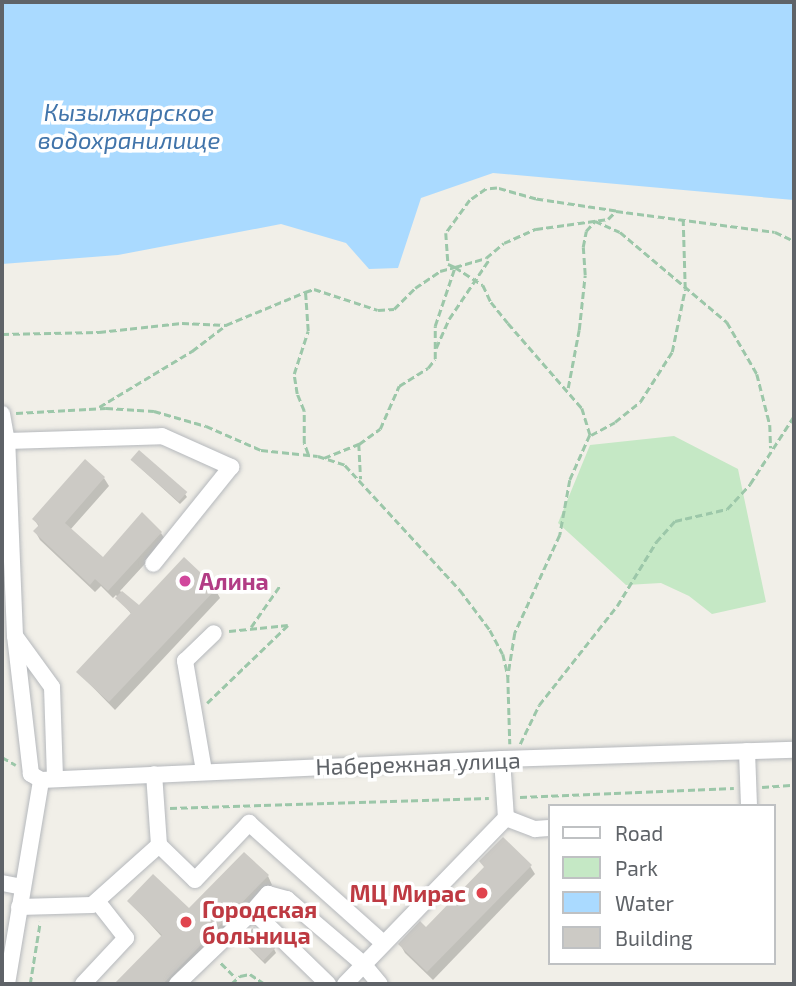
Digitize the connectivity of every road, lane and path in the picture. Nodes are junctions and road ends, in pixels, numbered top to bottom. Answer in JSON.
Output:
{"nodes":[{"id":1,"x":616,"y":211,"type":"junction"},
{"id":2,"x":683,"y":220,"type":"junction"},
{"id":3,"x":595,"y":221,"type":"junction"},
{"id":4,"x":794,"y":241,"type":"edge"},
{"id":5,"x":491,"y":255,"type":"junction"},
{"id":6,"x":455,"y":267,"type":"junction"},
{"id":7,"x":475,"y":278,"type":"junction"},
{"id":8,"x":685,"y":289,"type":"junction"},
{"id":9,"x":305,"y":292,"type":"junction"},
{"id":10,"x":226,"y":325,"type":"junction"},
{"id":11,"x":2,"y":334,"type":"edge"},
{"id":12,"x":435,"y":350,"type":"junction"},
{"id":13,"x":568,"y":389,"type":"junction"},
{"id":14,"x":96,"y":408,"type":"junction"},
{"id":15,"x":2,"y":414,"type":"edge"},
{"id":16,"x":794,"y":416,"type":"edge"},
{"id":17,"x":590,"y":435,"type":"junction"},
{"id":18,"x":7,"y":441,"type":"junction"},
{"id":19,"x":359,"y":444,"type":"junction"},
{"id":20,"x":771,"y":449,"type":"junction"},
{"id":21,"x":308,"y":454,"type":"junction"},
{"id":22,"x":324,"y":458,"type":"junction"},
{"id":23,"x":361,"y":480,"type":"junction"},
{"id":24,"x":153,"y":564,"type":"dead end"},
{"id":25,"x":281,"y":584,"type":"dead end"},
{"id":26,"x":251,"y":627,"type":"junction"},
{"id":27,"x":214,"y":633,"type":"joint"},
{"id":28,"x":15,"y":636,"type":"junction"},
{"id":29,"x":508,"y":676,"type":"junction"},
{"id":30,"x":194,"y":715,"type":"junction"},
{"id":31,"x":518,"y":749,"type":"dead end"},
{"id":32,"x":794,"y":750,"type":"edge"},
{"id":33,"x":747,"y":751,"type":"junction"},
{"id":34,"x":506,"y":756,"type":"junction"},
{"id":35,"x":204,"y":771,"type":"junction"},
{"id":36,"x":154,"y":774,"type":"junction"},
{"id":37,"x":48,"y":780,"type":"junction"},
{"id":38,"x":794,"y":785,"type":"edge"},
{"id":39,"x":748,"y":787,"type":"junction"},
{"id":40,"x":504,"y":797,"type":"junction"},
{"id":41,"x":749,"y":804,"type":"edge"},
{"id":42,"x":157,"y":808,"type":"junction"},
{"id":43,"x":506,"y":818,"type":"junction"},
{"id":44,"x":548,"y":828,"type":"edge"},
{"id":45,"x":159,"y":845,"type":"junction"},
{"id":46,"x":2,"y":883,"type":"edge"},
{"id":47,"x":23,"y":887,"type":"junction"},
{"id":48,"x":97,"y":901,"type":"junction"},
{"id":49,"x":43,"y":906,"type":"junction"},
{"id":50,"x":19,"y":907,"type":"junction"},
{"id":51,"x":253,"y":911,"type":"junction"},
{"id":52,"x":383,"y":942,"type":"junction"},
{"id":53,"x":210,"y":952,"type":"junction"},
{"id":54,"x":363,"y":964,"type":"junction"},
{"id":55,"x":236,"y":978,"type":"junction"},
{"id":56,"x":7,"y":984,"type":"edge"},
{"id":57,"x":30,"y":984,"type":"edge"},
{"id":58,"x":83,"y":984,"type":"edge"},
{"id":59,"x":177,"y":984,"type":"edge"},
{"id":60,"x":231,"y":984,"type":"edge"},
{"id":61,"x":265,"y":984,"type":"edge"},
{"id":62,"x":328,"y":984,"type":"edge"},
{"id":63,"x":345,"y":984,"type":"edge"},
{"id":64,"x":380,"y":984,"type":"edge"}],
"edges":[{"from":1,"to":2,"type":"path"},
{"from":1,"to":3,"type":"path"},
{"from":1,"to":6,"type":"path"},
{"from":2,"to":4,"type":"path"},
{"from":2,"to":8,"type":"path"},
{"from":3,"to":5,"type":"path"},
{"from":3,"to":8,"type":"path"},
{"from":3,"to":13,"type":"path"},
{"from":5,"to":6,"type":"path"},
{"from":5,"to":7,"type":"path"},
{"from":6,"to":7,"type":"path"},
{"from":6,"to":9,"type":"path"},
{"from":6,"to":12,"type":"path"},
{"from":7,"to":12,"type":"path"},
{"from":7,"to":13,"type":"path"},
{"from":8,"to":17,"type":"path"},
{"from":8,"to":20,"type":"path"},
{"from":9,"to":10,"type":"path"},
{"from":9,"to":21,"type":"path"},
{"from":10,"to":11,"type":"path"},
{"from":10,"to":14,"type":"path"},
{"from":12,"to":19,"type":"path"},
{"from":13,"to":17,"type":"path"},
{"from":14,"to":15,"type":"path"},
{"from":14,"to":21,"type":"path"},
{"from":15,"to":18,"type":"street"},
{"from":16,"to":20,"type":"path"},
{"from":17,"to":29,"type":"path"},
{"from":18,"to":24,"type":"street"},
{"from":18,"to":28,"type":"street"},
{"from":19,"to":22,"type":"path"},
{"from":19,"to":23,"type":"path"},
{"from":20,"to":31,"type":"path"},
{"from":21,"to":22,"type":"path"},
{"from":22,"to":23,"type":"path"},
{"from":23,"to":29,"type":"path"},
{"from":25,"to":26,"type":"path"},
{"from":26,"to":27,"type":"path"},
{"from":26,"to":30,"type":"path"},
{"from":27,"to":30,"type":"street"},
{"from":28,"to":37,"type":"street"},
{"from":28,"to":37,"type":"street"},
{"from":29,"to":34,"type":"path"},
{"from":30,"to":35,"type":"street"},
{"from":32,"to":33,"type":"street","name":"Набережная улица"},
{"from":33,"to":34,"type":"street","name":"Набережная улица"},
{"from":33,"to":39,"type":"street"},
{"from":34,"to":35,"type":"street","name":"Набережная улица"},
{"from":34,"to":40,"type":"street"},
{"from":35,"to":36,"type":"street","name":"Набережная улица"},
{"from":36,"to":37,"type":"street","name":"Набережная улица"},
{"from":36,"to":42,"type":"street"},
{"from":37,"to":47,"type":"street"},
{"from":38,"to":39,"type":"path"},
{"from":39,"to":40,"type":"path"},
{"from":39,"to":41,"type":"street"},
{"from":40,"to":42,"type":"path"},
{"from":40,"to":43,"type":"street"},
{"from":42,"to":45,"type":"street"},
{"from":43,"to":44,"type":"street"},
{"from":43,"to":52,"type":"street"},
{"from":45,"to":48,"type":"street"},
{"from":45,"to":52,"type":"street"},
{"from":46,"to":47,"type":"street"},
{"from":47,"to":50,"type":"street"},
{"from":48,"to":49,"type":"street"},
{"from":48,"to":58,"type":"street"},
{"from":49,"to":50,"type":"street"},
{"from":49,"to":57,"type":"path"},
{"from":50,"to":56,"type":"street"},
{"from":51,"to":53,"type":"street"},
{"from":51,"to":54,"type":"street"},
{"from":51,"to":62,"type":"street"},
{"from":52,"to":54,"type":"street"},
{"from":53,"to":55,"type":"path"},
{"from":53,"to":59,"type":"street"},
{"from":54,"to":63,"type":"street"},
{"from":54,"to":64,"type":"street"},
{"from":55,"to":60,"type":"path"},
{"from":55,"to":61,"type":"path"}]}
